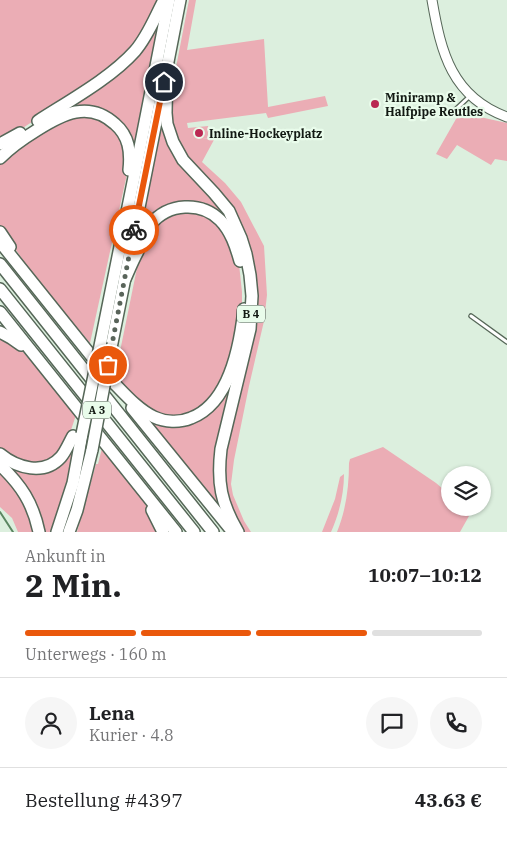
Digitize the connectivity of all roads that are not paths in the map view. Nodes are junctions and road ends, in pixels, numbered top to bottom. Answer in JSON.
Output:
{"nodes":[{"id":1,"x":164,"y":0,"type":"edge"},
{"id":2,"x":169,"y":0,"type":"edge"},
{"id":3,"x":180,"y":0,"type":"edge"},
{"id":4,"x":432,"y":0,"type":"edge"},
{"id":5,"x":167,"y":66,"type":"junction"},
{"id":6,"x":471,"y":96,"type":"junction"},
{"id":7,"x":455,"y":110,"type":"dead end"},
{"id":8,"x":507,"y":117,"type":"edge"},
{"id":9,"x":0,"y":144,"type":"edge"},
{"id":10,"x":0,"y":158,"type":"edge"},
{"id":11,"x":124,"y":228,"type":"junction"},
{"id":12,"x":0,"y":232,"type":"edge"},
{"id":13,"x":0,"y":242,"type":"edge"},
{"id":14,"x":0,"y":264,"type":"edge"},
{"id":15,"x":125,"y":279,"type":"junction"},
{"id":16,"x":34,"y":284,"type":"junction"},
{"id":17,"x":0,"y":289,"type":"edge"},
{"id":18,"x":0,"y":312,"type":"edge"},
{"id":19,"x":471,"y":316,"type":"dead end"},
{"id":20,"x":0,"y":332,"type":"edge"},
{"id":21,"x":507,"y":342,"type":"edge"},
{"id":22,"x":46,"y":369,"type":"junction"},
{"id":23,"x":110,"y":379,"type":"junction"},
{"id":24,"x":77,"y":435,"type":"junction"},
{"id":25,"x":0,"y":454,"type":"edge"},
{"id":26,"x":0,"y":465,"type":"edge"},
{"id":27,"x":135,"y":480,"type":"junction"},
{"id":28,"x":77,"y":510,"type":"junction"},
{"id":29,"x":39,"y":532,"type":"edge"},
{"id":30,"x":57,"y":532,"type":"edge"},
{"id":31,"x":69,"y":532,"type":"edge"},
{"id":32,"x":73,"y":532,"type":"edge"},
{"id":33,"x":163,"y":532,"type":"edge"},
{"id":34,"x":176,"y":532,"type":"edge"},
{"id":35,"x":194,"y":532,"type":"edge"},
{"id":36,"x":214,"y":532,"type":"edge"},
{"id":37,"x":233,"y":532,"type":"edge"},
{"id":38,"x":238,"y":532,"type":"edge"}],
"edges":[{"from":1,"to":9,"type":"highway"},
{"from":2,"to":11,"type":"highway"},
{"from":3,"to":5,"type":"highway","number":"B 4"},
{"from":4,"to":6,"type":"street"},
{"from":5,"to":15,"type":"highway","number":"B 4"},
{"from":5,"to":38,"type":"highway","number":"B 4"},
{"from":6,"to":7,"type":"lane"},
{"from":6,"to":8,"type":"street"},
{"from":10,"to":11,"type":"highway"},
{"from":11,"to":24,"type":"highway","bridge":true},
{"from":12,"to":16,"type":"highway"},
{"from":13,"to":16,"type":"highway"},
{"from":14,"to":36,"type":"highway","number":"A 3"},
{"from":15,"to":23,"type":"highway","number":"A 3"},
{"from":15,"to":28,"type":"highway","number":"B 4","bridge":true},
{"from":16,"to":23,"type":"highway"},
{"from":17,"to":35,"type":"highway","number":"A 3"},
{"from":18,"to":22,"type":"highway"},
{"from":19,"to":21,"type":"lane"},
{"from":20,"to":22,"type":"highway"},
{"from":22,"to":27,"type":"highway"},
{"from":23,"to":37,"type":"highway"},
{"from":24,"to":25,"type":"highway"},
{"from":24,"to":30,"type":"highway"},
{"from":26,"to":29,"type":"highway"},
{"from":27,"to":33,"type":"highway"},
{"from":27,"to":34,"type":"highway"},
{"from":28,"to":31,"type":"highway","number":"B 4"},
{"from":28,"to":32,"type":"highway","number":"B 4"}]}
